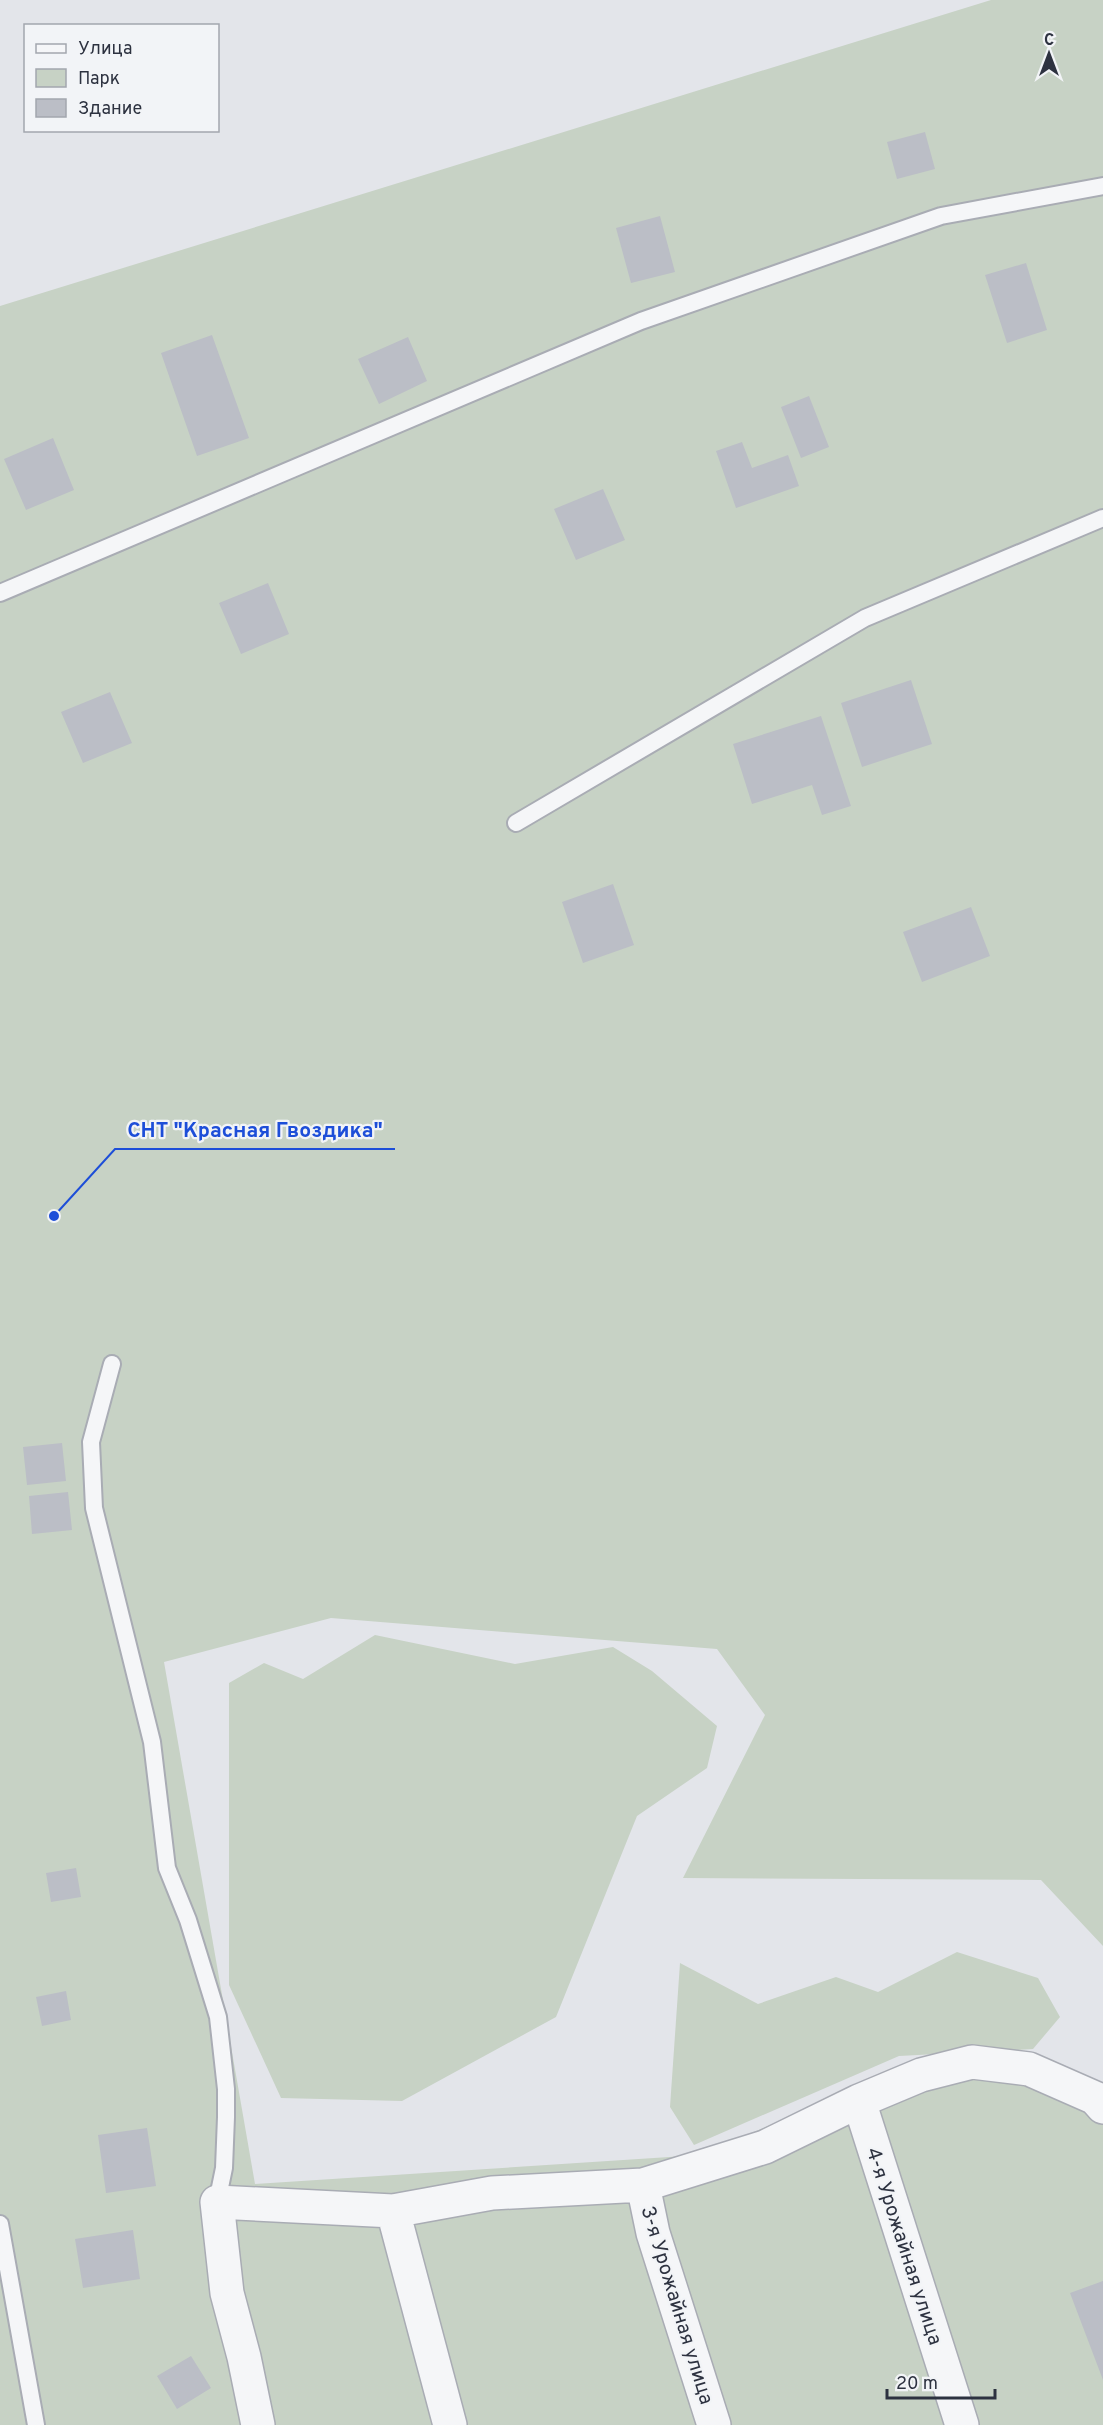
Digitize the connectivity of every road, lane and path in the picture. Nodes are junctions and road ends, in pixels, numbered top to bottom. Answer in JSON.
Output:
{"nodes":[{"id":1,"x":1103,"y":186,"type":"edge"},
{"id":2,"x":1103,"y":518,"type":"edge"},
{"id":3,"x":0,"y":592,"type":"edge"},
{"id":4,"x":516,"y":823,"type":"dead end"},
{"id":5,"x":112,"y":1364,"type":"dead end"},
{"id":6,"x":859,"y":2101,"type":"junction"},
{"id":7,"x":1099,"y":2103,"type":"edge"},
{"id":8,"x":643,"y":2186,"type":"junction"},
{"id":9,"x":217,"y":2202,"type":"junction"},
{"id":10,"x":393,"y":2211,"type":"junction"},
{"id":11,"x":0,"y":2224,"type":"edge"},
{"id":12,"x":36,"y":2425,"type":"edge"},
{"id":13,"x":258,"y":2425,"type":"edge"},
{"id":14,"x":450,"y":2425,"type":"edge"},
{"id":15,"x":714,"y":2425,"type":"edge"},
{"id":16,"x":962,"y":2425,"type":"edge"}],
"edges":[{"from":1,"to":3,"type":"lane"},
{"from":2,"to":4,"type":"lane"},
{"from":5,"to":9,"type":"lane"},
{"from":6,"to":7,"type":"street"},
{"from":6,"to":8,"type":"street"},
{"from":6,"to":16,"type":"street","name":"4-я Урожайная улица"},
{"from":8,"to":10,"type":"street"},
{"from":8,"to":15,"type":"street","name":"3-я Урожайная улица"},
{"from":9,"to":10,"type":"street"},
{"from":9,"to":13,"type":"street"},
{"from":10,"to":14,"type":"street"},
{"from":11,"to":12,"type":"lane"}]}
